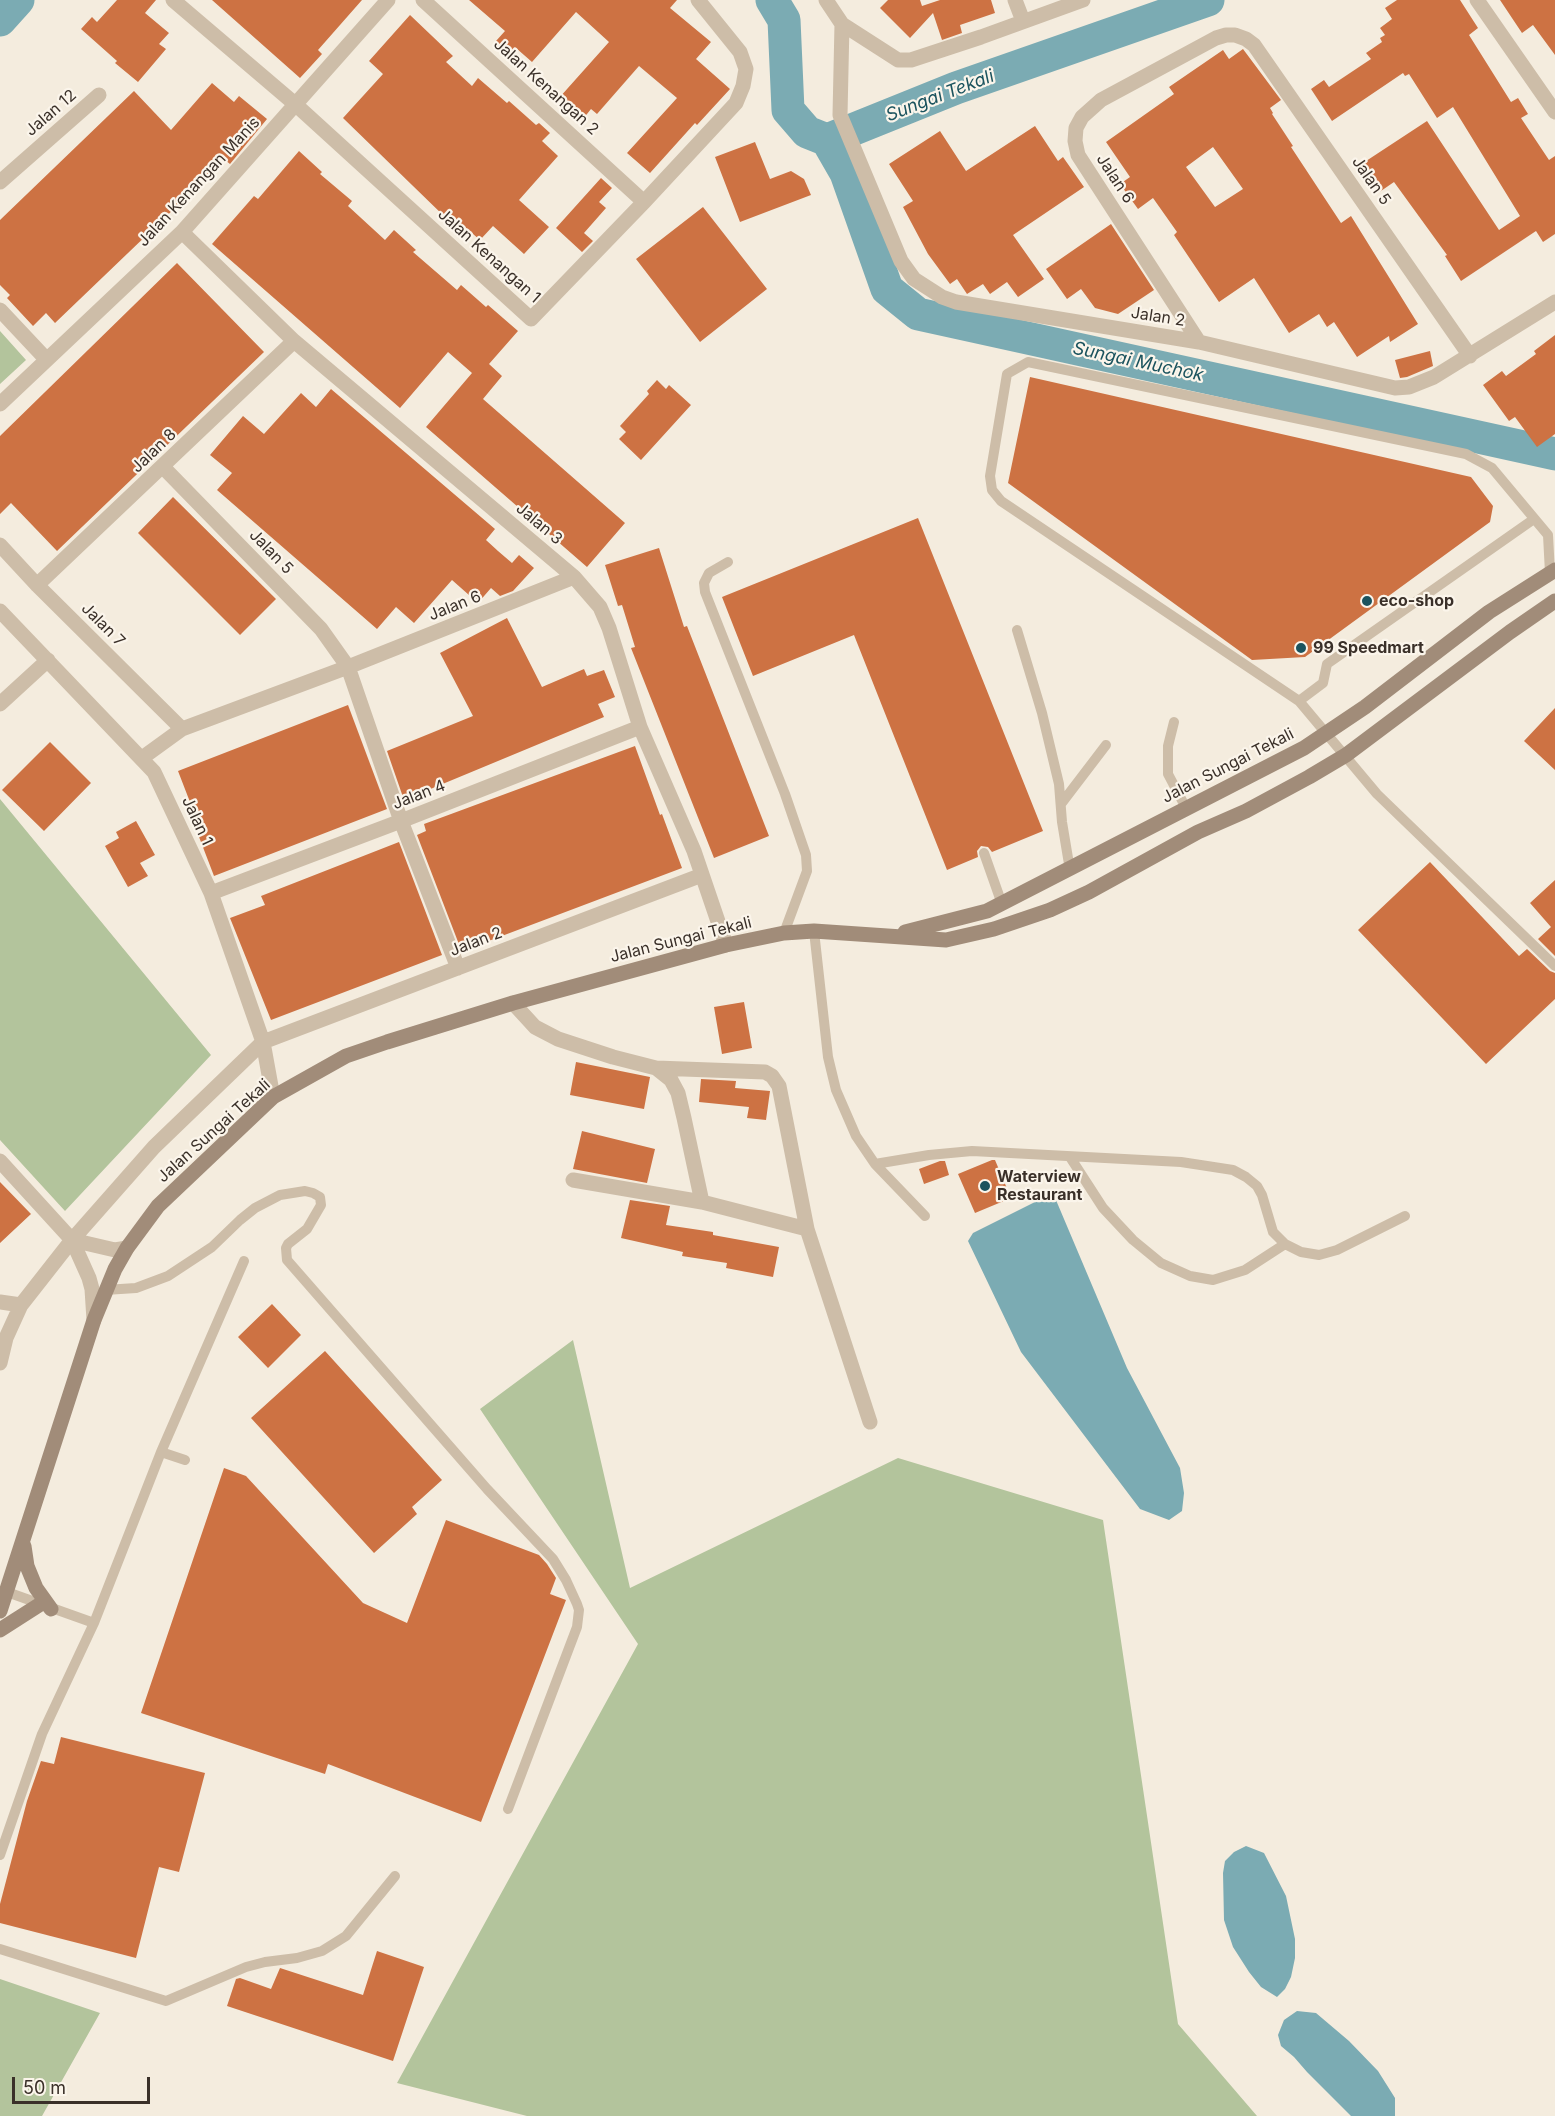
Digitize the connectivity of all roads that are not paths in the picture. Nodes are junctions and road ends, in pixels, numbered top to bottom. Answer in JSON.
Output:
{"nodes":[{"id":1,"x":173,"y":0,"type":"edge"},
{"id":2,"x":388,"y":0,"type":"edge"},
{"id":3,"x":423,"y":0,"type":"edge"},
{"id":4,"x":698,"y":0,"type":"edge"},
{"id":5,"x":826,"y":0,"type":"edge"},
{"id":6,"x":1015,"y":0,"type":"edge"},
{"id":7,"x":1083,"y":0,"type":"edge"},
{"id":8,"x":1477,"y":0,"type":"edge"},
{"id":9,"x":1023,"y":21,"type":"junction"},
{"id":10,"x":842,"y":24,"type":"junction"},
{"id":11,"x":1235,"y":35,"type":"joint"},
{"id":12,"x":99,"y":95,"type":"dead end"},
{"id":13,"x":295,"y":104,"type":"junction"},
{"id":14,"x":1555,"y":112,"type":"edge"},
{"id":15,"x":0,"y":182,"type":"edge"},
{"id":16,"x":644,"y":202,"type":"junction"},
{"id":17,"x":182,"y":232,"type":"junction"},
{"id":18,"x":1555,"y":302,"type":"edge"},
{"id":19,"x":0,"y":310,"type":"edge"},
{"id":20,"x":294,"y":341,"type":"junction"},
{"id":21,"x":1199,"y":342,"type":"junction"},
{"id":22,"x":1470,"y":356,"type":"junction"},
{"id":23,"x":46,"y":359,"type":"junction"},
{"id":24,"x":0,"y":404,"type":"edge"},
{"id":25,"x":163,"y":467,"type":"junction"},
{"id":26,"x":1534,"y":519,"type":"junction"},
{"id":27,"x":0,"y":545,"type":"edge"},
{"id":28,"x":728,"y":562,"type":"dead end"},
{"id":29,"x":1553,"y":571,"type":"edge"},
{"id":30,"x":574,"y":577,"type":"junction"},
{"id":31,"x":38,"y":585,"type":"junction"},
{"id":32,"x":1555,"y":601,"type":"edge"},
{"id":33,"x":0,"y":611,"type":"edge"},
{"id":34,"x":1017,"y":630,"type":"dead end"},
{"id":35,"x":48,"y":660,"type":"junction"},
{"id":36,"x":348,"y":667,"type":"junction"},
{"id":37,"x":1299,"y":700,"type":"junction"},
{"id":38,"x":0,"y":704,"type":"edge"},
{"id":39,"x":1174,"y":722,"type":"dead end"},
{"id":40,"x":640,"y":727,"type":"junction"},
{"id":41,"x":182,"y":729,"type":"junction"},
{"id":42,"x":1328,"y":733,"type":"junction"},
{"id":43,"x":1106,"y":745,"type":"dead end"},
{"id":44,"x":1346,"y":755,"type":"junction"},
{"id":45,"x":142,"y":759,"type":"junction"},
{"id":46,"x":1061,"y":804,"type":"junction"},
{"id":47,"x":1186,"y":808,"type":"junction"},
{"id":48,"x":401,"y":821,"type":"junction"},
{"id":49,"x":984,"y":853,"type":"dead end"},
{"id":50,"x":1070,"y":870,"type":"junction"},
{"id":51,"x":702,"y":875,"type":"junction"},
{"id":52,"x":211,"y":892,"type":"junction"},
{"id":53,"x":1002,"y":904,"type":"junction"},
{"id":54,"x":814,"y":931,"type":"junction"},
{"id":55,"x":784,"y":933,"type":"junction"},
{"id":56,"x":887,"y":936,"type":"junction"},
{"id":57,"x":726,"y":945,"type":"junction"},
{"id":58,"x":1555,"y":966,"type":"edge"},
{"id":59,"x":458,"y":968,"type":"junction"},
{"id":60,"x":513,"y":1004,"type":"junction"},
{"id":61,"x":263,"y":1042,"type":"junction"},
{"id":62,"x":656,"y":1068,"type":"junction"},
{"id":63,"x":273,"y":1097,"type":"junction"},
{"id":64,"x":1070,"y":1157,"type":"junction"},
{"id":65,"x":0,"y":1161,"type":"edge"},
{"id":66,"x":875,"y":1164,"type":"junction"},
{"id":67,"x":573,"y":1180,"type":"dead end"},
{"id":68,"x":702,"y":1202,"type":"junction"},
{"id":69,"x":925,"y":1216,"type":"dead end"},
{"id":70,"x":1405,"y":1216,"type":"dead end"},
{"id":71,"x":807,"y":1229,"type":"junction"},
{"id":72,"x":72,"y":1240,"type":"junction"},
{"id":73,"x":1285,"y":1244,"type":"junction"},
{"id":74,"x":127,"y":1248,"type":"junction"},
{"id":75,"x":244,"y":1261,"type":"dead end"},
{"id":76,"x":105,"y":1290,"type":"junction"},
{"id":77,"x":0,"y":1302,"type":"edge"},
{"id":78,"x":21,"y":1305,"type":"junction"},
{"id":79,"x":93,"y":1320,"type":"junction"},
{"id":80,"x":0,"y":1363,"type":"edge"},
{"id":81,"x":870,"y":1422,"type":"dead end"},
{"id":82,"x":161,"y":1452,"type":"junction"},
{"id":83,"x":185,"y":1460,"type":"dead end"},
{"id":84,"x":23,"y":1544,"type":"junction"},
{"id":85,"x":7,"y":1592,"type":"junction"},
{"id":86,"x":45,"y":1607,"type":"junction"},
{"id":87,"x":0,"y":1611,"type":"edge"},
{"id":88,"x":94,"y":1623,"type":"junction"},
{"id":89,"x":0,"y":1630,"type":"edge"},
{"id":90,"x":508,"y":1809,"type":"dead end"},
{"id":91,"x":0,"y":1855,"type":"edge"},
{"id":92,"x":395,"y":1876,"type":"dead end"},
{"id":93,"x":0,"y":1949,"type":"edge"}],
"edges":[{"from":1,"to":13,"type":"street","name":"Jalan Kenangan 1"},
{"from":2,"to":13,"type":"street","name":"Jalan Kenangan Manis"},
{"from":3,"to":16,"type":"street","name":"Jalan Kenangan 2"},
{"from":4,"to":16,"type":"street","name":"Jalan Kenangan 1"},
{"from":5,"to":10,"type":"street"},
{"from":6,"to":9,"type":"street"},
{"from":7,"to":9,"type":"street"},
{"from":8,"to":14,"type":"street"},
{"from":9,"to":10,"type":"street"},
{"from":10,"to":21,"type":"street","name":"Jalan 2"},
{"from":11,"to":21,"type":"street","name":"Jalan 6"},
{"from":11,"to":22,"type":"street","name":"Jalan 5"},
{"from":12,"to":15,"type":"street","name":"Jalan 12"},
{"from":13,"to":16,"type":"street","name":"Jalan Kenangan 1"},
{"from":13,"to":17,"type":"street","name":"Jalan Kenangan Manis"},
{"from":17,"to":20,"type":"street","name":"Jalan 3"},
{"from":17,"to":23,"type":"street","name":"Jalan Kenangan Manis"},
{"from":18,"to":22,"type":"street","name":"Jalan 2"},
{"from":19,"to":23,"type":"street"},
{"from":20,"to":25,"type":"street","name":"Jalan 8"},
{"from":20,"to":30,"type":"street","name":"Jalan 3"},
{"from":21,"to":22,"type":"street","name":"Jalan 2"},
{"from":23,"to":24,"type":"street","name":"Jalan Kenangan Manis"},
{"from":25,"to":31,"type":"street","name":"Jalan 8"},
{"from":25,"to":36,"type":"street","name":"Jalan 5"},
{"from":26,"to":29,"type":"lane"},
{"from":26,"to":37,"type":"lane"},
{"from":26,"to":37,"type":"lane"},
{"from":27,"to":31,"type":"street","name":"Jalan 7"},
{"from":28,"to":55,"type":"lane"},
{"from":29,"to":42,"type":"street","name":"Jalan Sungai Tekali"},
{"from":30,"to":36,"type":"street","name":"Jalan 6"},
{"from":30,"to":40,"type":"street","name":"Jalan 3"},
{"from":31,"to":41,"type":"street","name":"Jalan 7"},
{"from":32,"to":44,"type":"street","name":"Jalan Sungai Tekali"},
{"from":33,"to":35,"type":"street","name":"Jalan 1"},
{"from":34,"to":46,"type":"lane"},
{"from":35,"to":38,"type":"street"},
{"from":35,"to":45,"type":"street","name":"Jalan 1"},
{"from":36,"to":41,"type":"street","name":"Jalan 6"},
{"from":36,"to":48,"type":"street"},
{"from":37,"to":42,"type":"lane"},
{"from":39,"to":47,"type":"lane"},
{"from":40,"to":48,"type":"street","name":"Jalan 4"},
{"from":40,"to":51,"type":"street","name":"Jalan 3"},
{"from":41,"to":45,"type":"street","name":"Jalan 6"},
{"from":42,"to":44,"type":"lane"},
{"from":42,"to":47,"type":"street","name":"Jalan Sungai Tekali"},
{"from":43,"to":46,"type":"lane"},
{"from":44,"to":56,"type":"street","name":"Jalan Sungai Tekali"},
{"from":44,"to":58,"type":"lane"},
{"from":45,"to":52,"type":"street","name":"Jalan 1"},
{"from":46,"to":50,"type":"lane"},
{"from":47,"to":50,"type":"street","name":"Jalan Sungai Tekali"},
{"from":48,"to":52,"type":"street","name":"Jalan 4"},
{"from":48,"to":59,"type":"street"},
{"from":49,"to":53,"type":"lane"},
{"from":50,"to":53,"type":"street","name":"Jalan Sungai Tekali"},
{"from":51,"to":57,"type":"street","name":"Jalan 3"},
{"from":51,"to":59,"type":"street","name":"Jalan 2"},
{"from":52,"to":61,"type":"street","name":"Jalan 1"},
{"from":53,"to":56,"type":"street","name":"Jalan Sungai Tekali"},
{"from":54,"to":55,"type":"street","name":"Jalan Sungai Tekali"},
{"from":54,"to":56,"type":"street","name":"Jalan Sungai Tekali"},
{"from":54,"to":66,"type":"lane"},
{"from":55,"to":57,"type":"street","name":"Jalan Sungai Tekali"},
{"from":57,"to":60,"type":"street","name":"Jalan Sungai Tekali"},
{"from":59,"to":61,"type":"street","name":"Jalan 2"},
{"from":60,"to":62,"type":"street"},
{"from":60,"to":63,"type":"street","name":"Jalan Sungai Tekali"},
{"from":61,"to":63,"type":"street","name":"Jalan 1"},
{"from":61,"to":72,"type":"street"},
{"from":62,"to":68,"type":"street"},
{"from":62,"to":71,"type":"street"},
{"from":63,"to":74,"type":"street","name":"Jalan Sungai Tekali"},
{"from":64,"to":66,"type":"lane"},
{"from":64,"to":73,"type":"lane"},
{"from":64,"to":73,"type":"lane"},
{"from":65,"to":72,"type":"street"},
{"from":66,"to":69,"type":"lane"},
{"from":67,"to":68,"type":"street"},
{"from":68,"to":71,"type":"street"},
{"from":70,"to":73,"type":"lane"},
{"from":71,"to":81,"type":"street"},
{"from":72,"to":74,"type":"street"},
{"from":72,"to":78,"type":"street"},
{"from":72,"to":79,"type":"street"},
{"from":74,"to":76,"type":"street","name":"Jalan Sungai Tekali"},
{"from":75,"to":82,"type":"lane"},
{"from":76,"to":79,"type":"street","name":"Jalan Sungai Tekali"},
{"from":76,"to":90,"type":"lane"},
{"from":77,"to":78,"type":"street"},
{"from":78,"to":80,"type":"street"},
{"from":79,"to":84,"type":"street","name":"Jalan Sungai Tekali"},
{"from":82,"to":83,"type":"lane"},
{"from":82,"to":88,"type":"lane"},
{"from":84,"to":85,"type":"street","name":"Jalan Sungai Tekali"},
{"from":84,"to":86,"type":"street"},
{"from":85,"to":86,"type":"lane"},
{"from":85,"to":87,"type":"street","name":"Jalan Sungai Tekali"},
{"from":86,"to":88,"type":"lane"},
{"from":86,"to":89,"type":"street"},
{"from":88,"to":91,"type":"lane"},
{"from":92,"to":93,"type":"lane"}]}
